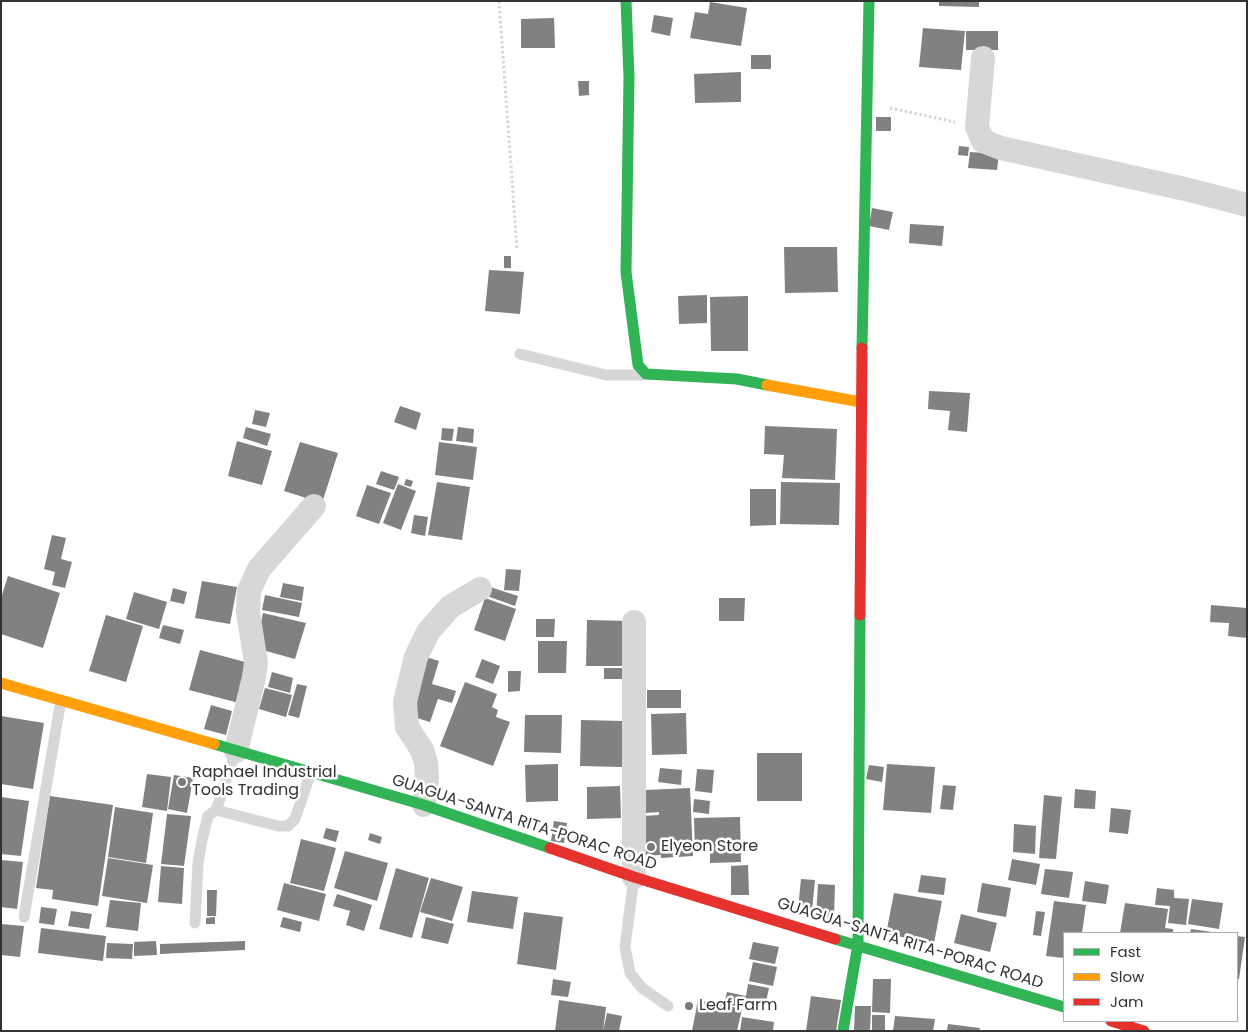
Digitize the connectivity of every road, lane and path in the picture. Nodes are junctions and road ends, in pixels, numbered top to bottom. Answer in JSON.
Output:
{"nodes":[{"id":1,"x":499,"y":1,"type":"edge"},
{"id":2,"x":626,"y":1,"type":"edge"},
{"id":3,"x":869,"y":1,"type":"edge"},
{"id":4,"x":983,"y":58,"type":"dead end"},
{"id":5,"x":868,"y":103,"type":"junction"},
{"id":6,"x":977,"y":127,"type":"junction"},
{"id":7,"x":1247,"y":206,"type":"edge"},
{"id":8,"x":517,"y":249,"type":"dead end"},
{"id":9,"x":520,"y":354,"type":"dead end"},
{"id":10,"x":646,"y":374,"type":"junction"},
{"id":11,"x":861,"y":402,"type":"junction"},
{"id":12,"x":314,"y":506,"type":"dead end"},
{"id":13,"x":480,"y":589,"type":"dead end"},
{"id":14,"x":634,"y":622,"type":"dead end"},
{"id":15,"x":1,"y":683,"type":"edge"},
{"id":16,"x":61,"y":700,"type":"junction"},
{"id":17,"x":236,"y":751,"type":"junction"},
{"id":18,"x":311,"y":772,"type":"junction"},
{"id":19,"x":424,"y":805,"type":"junction"},
{"id":20,"x":216,"y":810,"type":"junction"},
{"id":21,"x":634,"y":877,"type":"junction"},
{"id":22,"x":24,"y":917,"type":"dead end"},
{"id":23,"x":195,"y":923,"type":"dead end"},
{"id":24,"x":858,"y":944,"type":"junction"},
{"id":25,"x":668,"y":1006,"type":"dead end"},
{"id":26,"x":1063,"y":1007,"type":"edge"},
{"id":27,"x":1114,"y":1022,"type":"edge"},
{"id":28,"x":843,"y":1031,"type":"edge"},
{"id":29,"x":1144,"y":1031,"type":"edge"}],
"edges":[{"from":1,"to":8,"type":"path"},
{"from":2,"to":10,"type":"street"},
{"from":3,"to":5,"type":"street"},
{"from":4,"to":6,"type":"street"},
{"from":5,"to":6,"type":"path"},
{"from":5,"to":11,"type":"street"},
{"from":6,"to":7,"type":"street"},
{"from":9,"to":10,"type":"lane"},
{"from":10,"to":11,"type":"street"},
{"from":11,"to":24,"type":"street"},
{"from":12,"to":17,"type":"street"},
{"from":13,"to":19,"type":"street"},
{"from":14,"to":21,"type":"street"},
{"from":15,"to":16,"type":"street","name":"GUAGUA-SANTA RITA-PORAC ROAD"},
{"from":16,"to":17,"type":"street","name":"GUAGUA-SANTA RITA-PORAC ROAD"},
{"from":16,"to":22,"type":"lane"},
{"from":17,"to":18,"type":"street","name":"GUAGUA-SANTA RITA-PORAC ROAD"},
{"from":17,"to":20,"type":"lane"},
{"from":18,"to":19,"type":"street","name":"GUAGUA-SANTA RITA-PORAC ROAD"},
{"from":18,"to":20,"type":"lane"},
{"from":19,"to":21,"type":"street","name":"GUAGUA-SANTA RITA-PORAC ROAD"},
{"from":20,"to":23,"type":"lane"},
{"from":21,"to":24,"type":"street","name":"GUAGUA-SANTA RITA-PORAC ROAD"},
{"from":21,"to":25,"type":"lane"},
{"from":24,"to":26,"type":"street","name":"GUAGUA-SANTA RITA-PORAC ROAD"},
{"from":24,"to":28,"type":"street"},
{"from":27,"to":29,"type":"street"}]}
